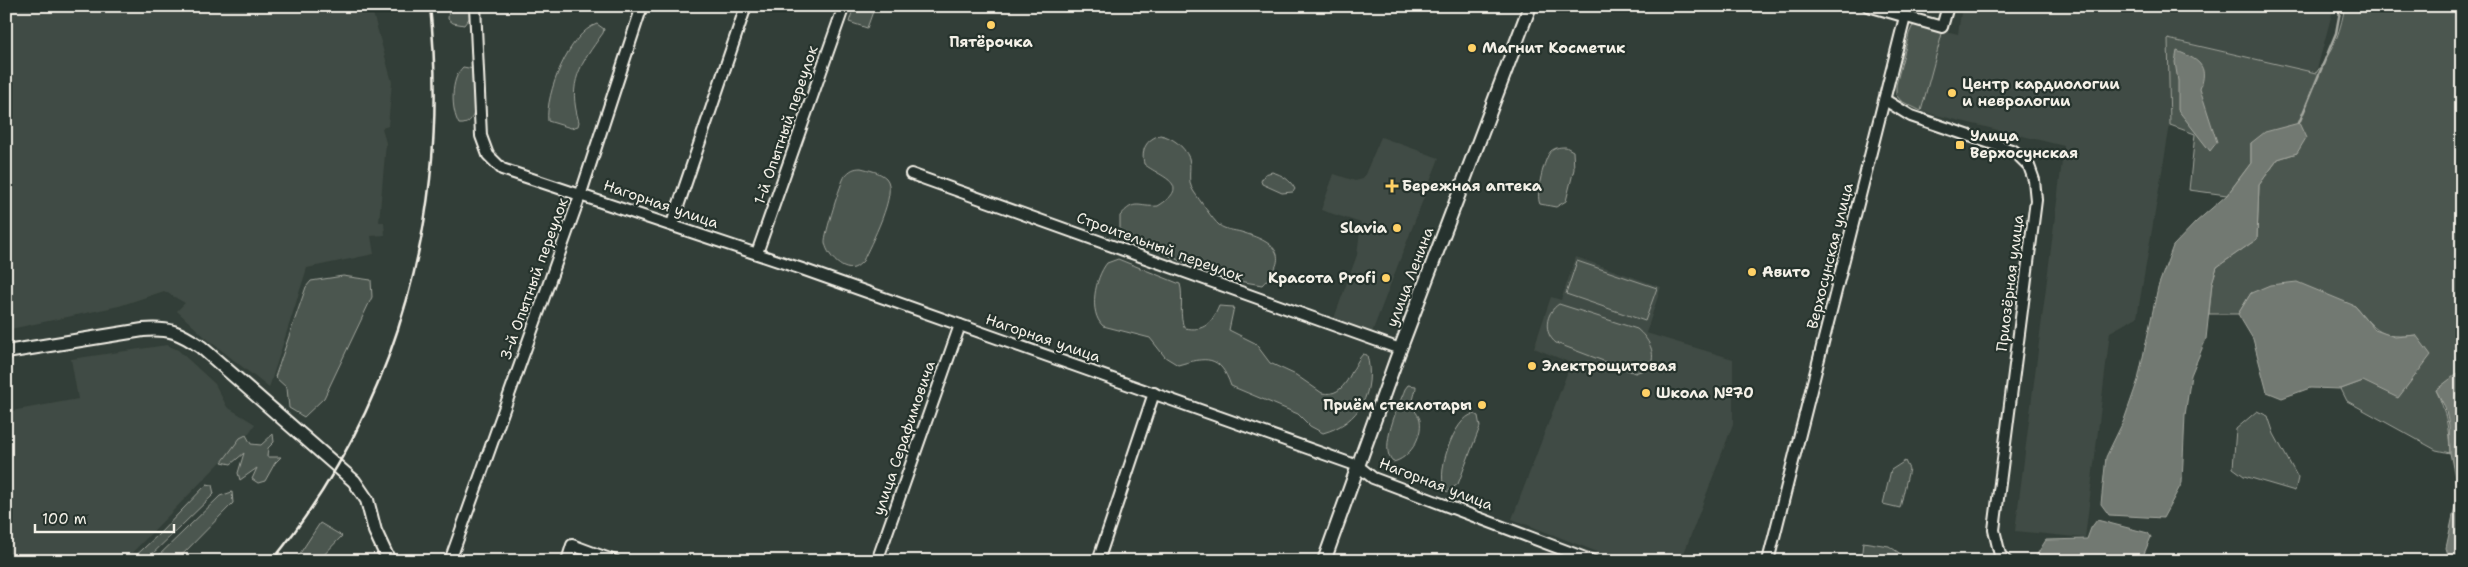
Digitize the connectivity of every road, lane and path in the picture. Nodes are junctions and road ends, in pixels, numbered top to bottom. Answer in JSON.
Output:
{"nodes":[{"id":1,"x":475,"y":6,"type":"edge"},
{"id":2,"x":642,"y":6,"type":"edge"},
{"id":3,"x":746,"y":6,"type":"edge"},
{"id":4,"x":844,"y":6,"type":"edge"},
{"id":5,"x":1530,"y":6,"type":"edge"},
{"id":6,"x":1868,"y":6,"type":"edge"},
{"id":7,"x":1948,"y":6,"type":"edge"},
{"id":8,"x":1905,"y":17,"type":"junction"},
{"id":9,"x":1885,"y":100,"type":"junction"},
{"id":10,"x":910,"y":174,"type":"dead end"},
{"id":11,"x":581,"y":193,"type":"junction"},
{"id":12,"x":672,"y":224,"type":"junction"},
{"id":13,"x":757,"y":253,"type":"junction"},
{"id":14,"x":960,"y":325,"type":"junction"},
{"id":15,"x":1400,"y":349,"type":"junction"},
{"id":16,"x":6,"y":352,"type":"edge"},
{"id":17,"x":1154,"y":393,"type":"junction"},
{"id":18,"x":1358,"y":466,"type":"junction"},
{"id":19,"x":389,"y":561,"type":"edge"},
{"id":20,"x":450,"y":561,"type":"edge"},
{"id":21,"x":567,"y":561,"type":"edge"},
{"id":22,"x":615,"y":561,"type":"edge"},
{"id":23,"x":877,"y":561,"type":"edge"},
{"id":24,"x":1098,"y":561,"type":"edge"},
{"id":25,"x":1324,"y":561,"type":"edge"},
{"id":26,"x":1593,"y":561,"type":"edge"},
{"id":27,"x":1768,"y":561,"type":"edge"},
{"id":28,"x":2006,"y":561,"type":"edge"}],
"edges":[{"from":1,"to":11,"type":"street","name":"Нагорная улица"},
{"from":2,"to":11,"type":"street","name":"3-й Опытный переулок"},
{"from":3,"to":12,"type":"street"},
{"from":4,"to":13,"type":"street","name":"1-й Опытный переулок"},
{"from":5,"to":15,"type":"main road","name":"улица Ленина"},
{"from":6,"to":8,"type":"street"},
{"from":7,"to":8,"type":"street"},
{"from":8,"to":9,"type":"street","name":"Верхосунская улица"},
{"from":9,"to":27,"type":"street","name":"Верхосунская улица"},
{"from":9,"to":28,"type":"street","name":"Приозёрная улица"},
{"from":10,"to":15,"type":"street","name":"Строительный переулок"},
{"from":11,"to":12,"type":"street","name":"Нагорная улица"},
{"from":11,"to":20,"type":"street","name":"3-й Опытный переулок"},
{"from":12,"to":13,"type":"street","name":"Нагорная улица"},
{"from":13,"to":14,"type":"street","name":"Нагорная улица"},
{"from":14,"to":17,"type":"street","name":"Нагорная улица"},
{"from":14,"to":23,"type":"street","name":"улица Серафимовича"},
{"from":15,"to":18,"type":"main road","name":"улица Ленина"},
{"from":16,"to":19,"type":"main road"},
{"from":17,"to":18,"type":"street","name":"Нагорная улица"},
{"from":17,"to":24,"type":"street"},
{"from":18,"to":25,"type":"main road","name":"улица Ленина"},
{"from":18,"to":26,"type":"street","name":"Нагорная улица"},
{"from":21,"to":22,"type":"street"}]}
